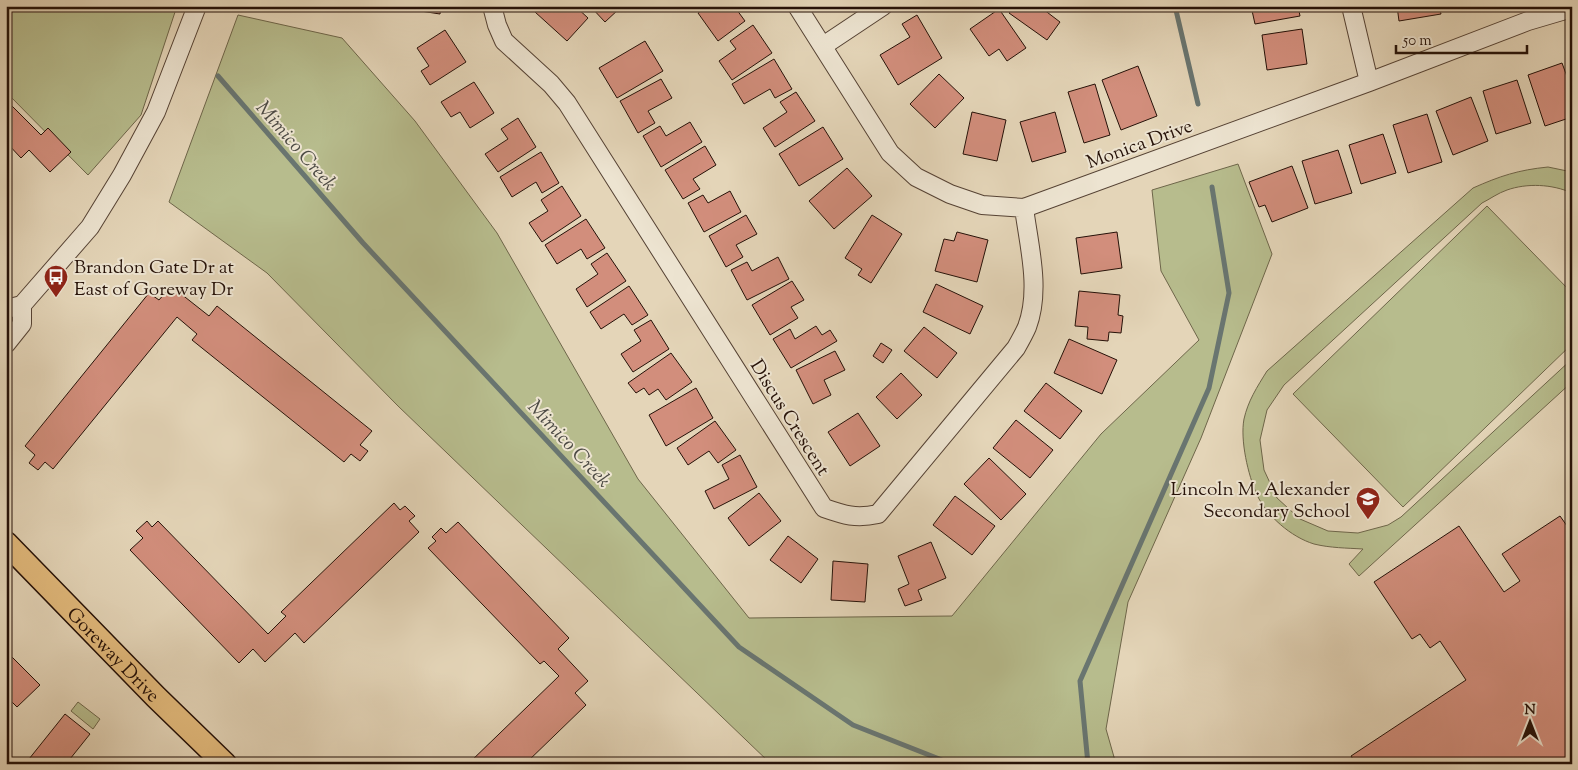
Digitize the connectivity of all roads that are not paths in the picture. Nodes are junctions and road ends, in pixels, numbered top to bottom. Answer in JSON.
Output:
{"nodes":[{"id":1,"x":197,"y":6,"type":"edge"},
{"id":2,"x":492,"y":6,"type":"edge"},
{"id":3,"x":797,"y":6,"type":"edge"},
{"id":4,"x":883,"y":6,"type":"edge"},
{"id":5,"x":1352,"y":6,"type":"edge"},
{"id":6,"x":1572,"y":8,"type":"edge"},
{"id":7,"x":823,"y":46,"type":"junction"},
{"id":8,"x":1369,"y":82,"type":"junction"},
{"id":9,"x":1024,"y":208,"type":"junction"},
{"id":10,"x":14,"y":307,"type":"edge"},
{"id":11,"x":6,"y":344,"type":"edge"},
{"id":12,"x":6,"y":543,"type":"edge"},
{"id":13,"x":225,"y":764,"type":"edge"}],
"edges":[{"from":1,"to":10,"type":"street"},
{"from":2,"to":9,"type":"street","name":"Discus Crescent"},
{"from":3,"to":7,"type":"street","name":"Monica Drive"},
{"from":4,"to":7,"type":"street"},
{"from":5,"to":8,"type":"street"},
{"from":6,"to":8,"type":"street","name":"Monica Drive"},
{"from":7,"to":9,"type":"street","name":"Monica Drive"},
{"from":8,"to":9,"type":"street","name":"Monica Drive"},
{"from":10,"to":11,"type":"street"},
{"from":12,"to":13,"type":"main road","name":"Goreway Drive"}]}
